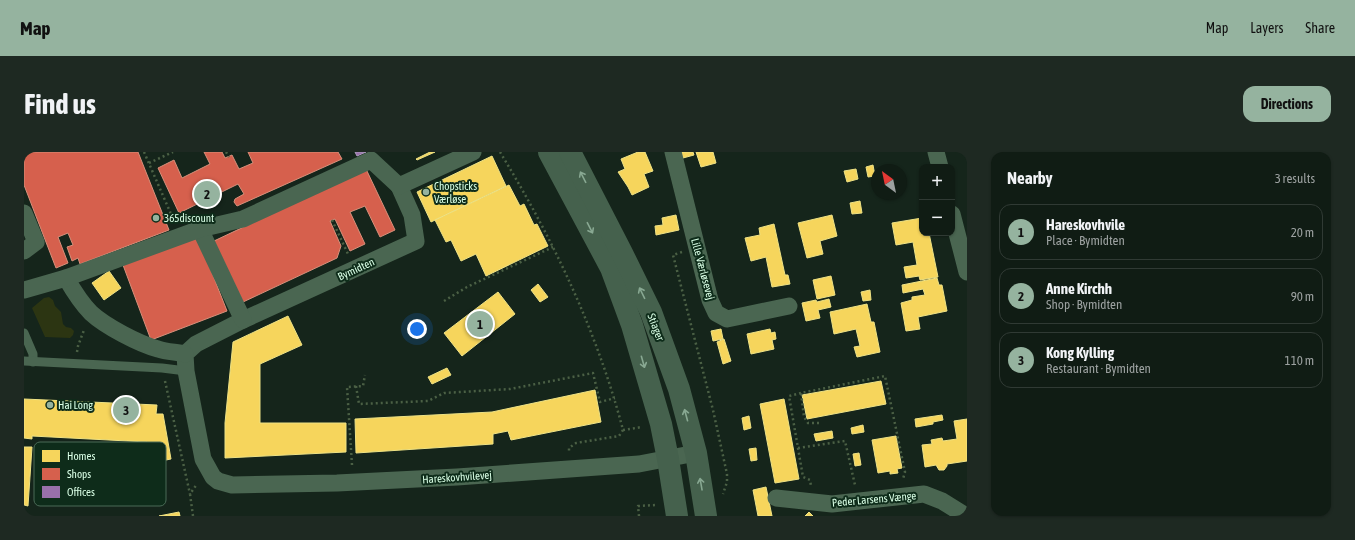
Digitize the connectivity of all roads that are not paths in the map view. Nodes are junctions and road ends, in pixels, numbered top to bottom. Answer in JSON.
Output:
{"nodes":[{"id":1,"x":473,"y":152,"type":"edge"},
{"id":2,"x":549,"y":152,"type":"edge"},
{"id":3,"x":673,"y":152,"type":"edge"},
{"id":4,"x":936,"y":152,"type":"edge"},
{"id":5,"x":570,"y":154,"type":"edge"},
{"id":6,"x":939,"y":164,"type":"edge"},
{"id":7,"x":399,"y":186,"type":"junction"},
{"id":8,"x":24,"y":213,"type":"edge"},
{"id":9,"x":955,"y":226,"type":"edge"},
{"id":10,"x":200,"y":229,"type":"junction"},
{"id":11,"x":24,"y":250,"type":"edge"},
{"id":12,"x":967,"y":272,"type":"edge"},
{"id":13,"x":66,"y":278,"type":"junction"},
{"id":14,"x":24,"y":290,"type":"edge"},
{"id":15,"x":789,"y":306,"type":"dead end"},
{"id":16,"x":243,"y":320,"type":"junction"},
{"id":17,"x":24,"y":333,"type":"edge"},
{"id":18,"x":186,"y":354,"type":"junction"},
{"id":19,"x":29,"y":361,"type":"edge"},
{"id":20,"x":186,"y":371,"type":"junction"},
{"id":21,"x":696,"y":453,"type":"junction"},
{"id":22,"x":668,"y":459,"type":"junction"},
{"id":23,"x":776,"y":498,"type":"dead end"},
{"id":24,"x":677,"y":516,"type":"edge"},
{"id":25,"x":706,"y":516,"type":"edge"},
{"id":26,"x":966,"y":516,"type":"edge"}],
"edges":[{"from":1,"to":7,"type":"street"},
{"from":2,"to":22,"type":"street","name":"Stiager","one_way":true},
{"from":3,"to":15,"type":"street","name":"Lille Værløsevej"},
{"from":4,"to":6,"type":"street"},
{"from":21,"to":5,"type":"street","name":"Stiager","one_way":true},
{"from":7,"to":10,"type":"street","name":"Bymidten"},
{"from":7,"to":16,"type":"street","name":"Bymidten"},
{"from":8,"to":11,"type":"street"},
{"from":9,"to":12,"type":"street"},
{"from":10,"to":13,"type":"street","name":"Bymidten"},
{"from":10,"to":16,"type":"street"},
{"from":13,"to":14,"type":"street","name":"Bymidten"},
{"from":13,"to":18,"type":"street"},
{"from":16,"to":18,"type":"street","name":"Bymidten"},
{"from":17,"to":19,"type":"lane"},
{"from":18,"to":20,"type":"street"},
{"from":19,"to":20,"type":"lane"},
{"from":20,"to":22,"type":"street","name":"Hareskovhvilevej"},
{"from":21,"to":22,"type":"street","name":"Hareskovhvilevej"},
{"from":25,"to":21,"type":"street","name":"Stiager","one_way":true},
{"from":22,"to":24,"type":"street","name":"Stiager"},
{"from":23,"to":26,"type":"street","name":"Peder Larsens Vænge"}]}
